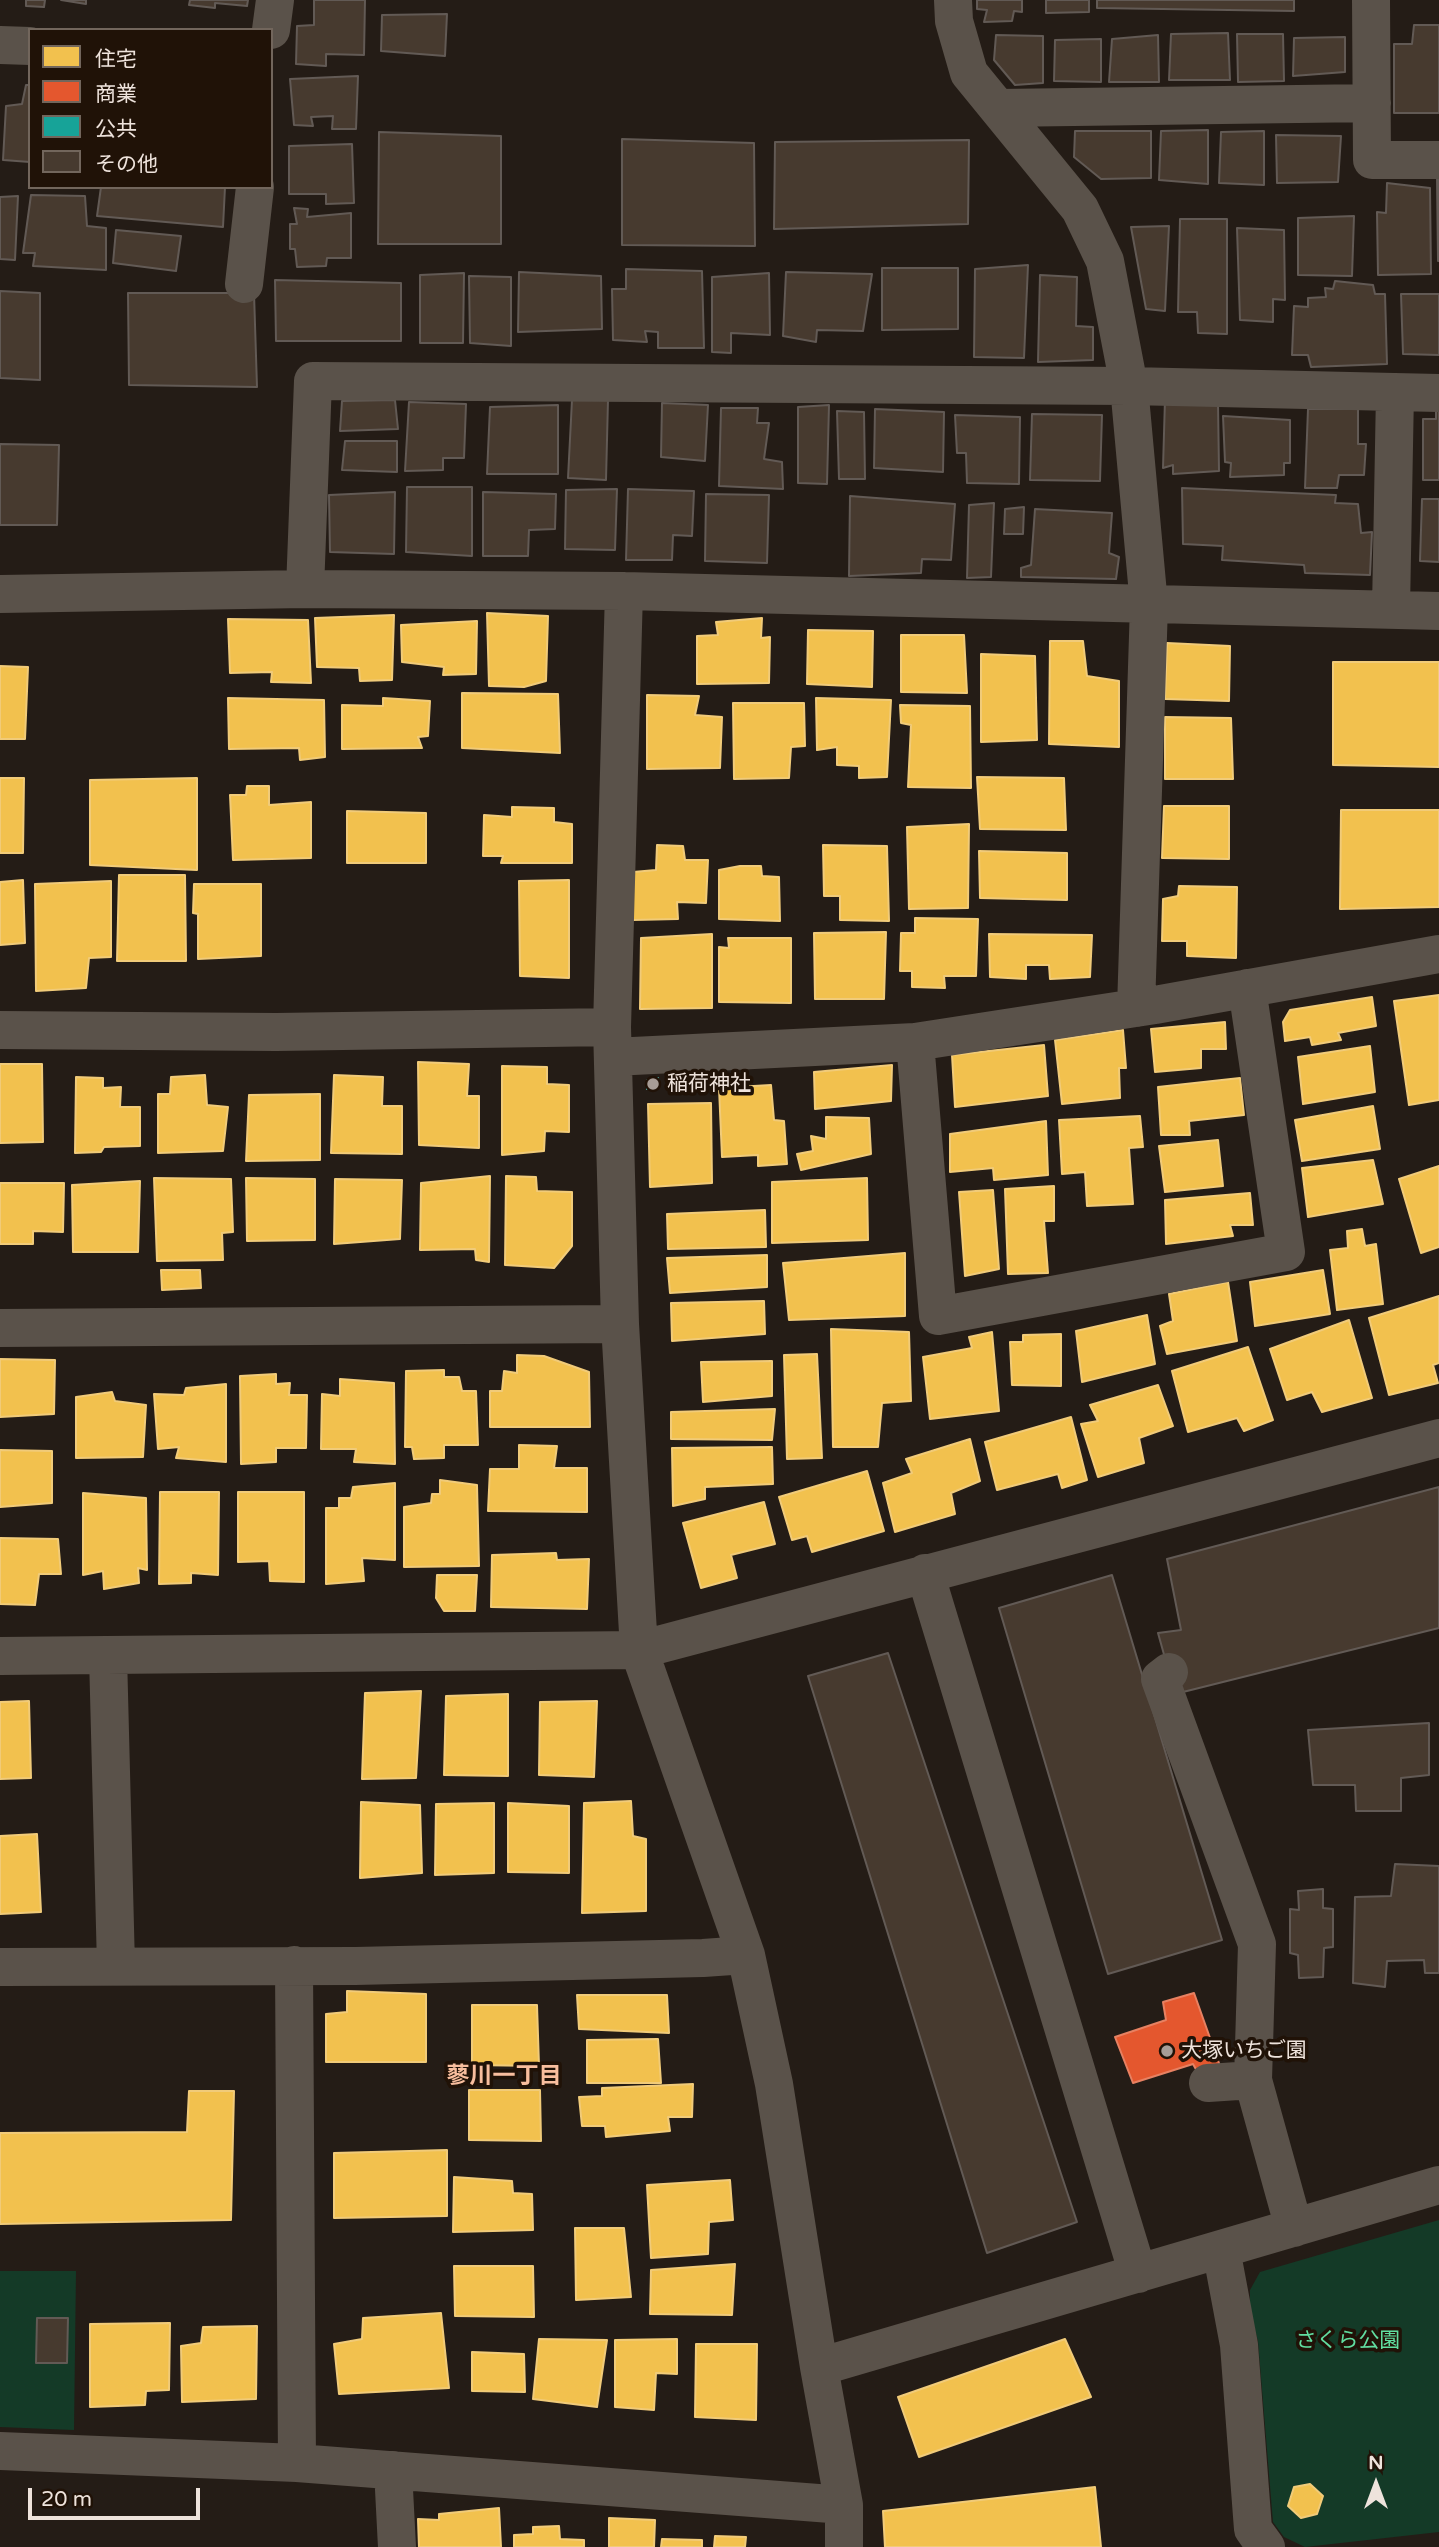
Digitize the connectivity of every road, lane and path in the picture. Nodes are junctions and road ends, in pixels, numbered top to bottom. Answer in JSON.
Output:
{"nodes":[{"id":1,"x":275,"y":0,"type":"edge"},
{"id":2,"x":953,"y":0,"type":"edge"},
{"id":3,"x":1371,"y":0,"type":"edge"},
{"id":4,"x":271,"y":28,"type":"edge"},
{"id":5,"x":0,"y":45,"type":"edge"},
{"id":6,"x":28,"y":46,"type":"edge"},
{"id":7,"x":1372,"y":103,"type":"junction"},
{"id":8,"x":999,"y":108,"type":"junction"},
{"id":9,"x":1439,"y":159,"type":"edge"},
{"id":10,"x":255,"y":189,"type":"edge"},
{"id":11,"x":244,"y":284,"type":"dead end"},
{"id":12,"x":1129,"y":386,"type":"junction"},
{"id":13,"x":1395,"y":392,"type":"junction"},
{"id":14,"x":1439,"y":393,"type":"edge"},
{"id":15,"x":305,"y":589,"type":"junction"},
{"id":16,"x":624,"y":591,"type":"junction"},
{"id":17,"x":0,"y":594,"type":"edge"},
{"id":18,"x":1149,"y":605,"type":"junction"},
{"id":19,"x":1391,"y":609,"type":"junction"},
{"id":20,"x":1439,"y":611,"type":"edge"},
{"id":21,"x":1439,"y":954,"type":"edge"},
{"id":22,"x":1247,"y":988,"type":"junction"},
{"id":23,"x":1136,"y":1008,"type":"junction"},
{"id":24,"x":0,"y":1030,"type":"edge"},
{"id":25,"x":613,"y":1042,"type":"junction"},
{"id":26,"x":915,"y":1042,"type":"junction"},
{"id":27,"x":620,"y":1324,"type":"junction"},
{"id":28,"x":0,"y":1328,"type":"edge"},
{"id":29,"x":1439,"y":1438,"type":"edge"},
{"id":30,"x":925,"y":1573,"type":"junction"},
{"id":31,"x":639,"y":1650,"type":"junction"},
{"id":32,"x":108,"y":1655,"type":"junction"},
{"id":33,"x":0,"y":1656,"type":"edge"},
{"id":34,"x":1169,"y":1672,"type":"dead end"},
{"id":35,"x":746,"y":1955,"type":"junction"},
{"id":36,"x":293,"y":1965,"type":"junction"},
{"id":37,"x":116,"y":1966,"type":"junction"},
{"id":38,"x":0,"y":1967,"type":"edge"},
{"id":39,"x":1253,"y":2080,"type":"junction"},
{"id":40,"x":1208,"y":2082,"type":"dead end"},
{"id":41,"x":1439,"y":2185,"type":"edge"},
{"id":42,"x":1294,"y":2228,"type":"junction"},
{"id":43,"x":1221,"y":2249,"type":"junction"},
{"id":44,"x":1138,"y":2274,"type":"junction"},
{"id":45,"x":819,"y":2367,"type":"junction"},
{"id":46,"x":0,"y":2451,"type":"edge"},
{"id":47,"x":297,"y":2463,"type":"junction"},
{"id":48,"x":393,"y":2470,"type":"junction"},
{"id":49,"x":844,"y":2505,"type":"junction"},
{"id":50,"x":397,"y":2547,"type":"edge"},
{"id":51,"x":844,"y":2547,"type":"edge"},
{"id":52,"x":1266,"y":2547,"type":"edge"}],
"edges":[{"from":1,"to":4,"type":"street"},
{"from":2,"to":8,"type":"street"},
{"from":3,"to":7,"type":"street"},
{"from":5,"to":6,"type":"street"},
{"from":7,"to":8,"type":"street"},
{"from":7,"to":9,"type":"street"},
{"from":8,"to":12,"type":"street"},
{"from":10,"to":11,"type":"street"},
{"from":12,"to":13,"type":"street"},
{"from":12,"to":15,"type":"street"},
{"from":12,"to":18,"type":"street"},
{"from":13,"to":14,"type":"street"},
{"from":13,"to":19,"type":"street"},
{"from":15,"to":16,"type":"street"},
{"from":15,"to":17,"type":"street"},
{"from":16,"to":18,"type":"street"},
{"from":16,"to":25,"type":"street"},
{"from":18,"to":19,"type":"street"},
{"from":18,"to":23,"type":"street"},
{"from":19,"to":20,"type":"street"},
{"from":21,"to":22,"type":"street"},
{"from":22,"to":23,"type":"street"},
{"from":22,"to":26,"type":"street"},
{"from":23,"to":26,"type":"street"},
{"from":24,"to":25,"type":"street"},
{"from":25,"to":26,"type":"street"},
{"from":25,"to":27,"type":"street"},
{"from":27,"to":28,"type":"street"},
{"from":27,"to":31,"type":"street"},
{"from":29,"to":30,"type":"street"},
{"from":30,"to":31,"type":"street"},
{"from":30,"to":44,"type":"street"},
{"from":31,"to":32,"type":"street"},
{"from":31,"to":35,"type":"street"},
{"from":32,"to":33,"type":"street"},
{"from":32,"to":37,"type":"street"},
{"from":34,"to":39,"type":"street"},
{"from":35,"to":36,"type":"street"},
{"from":35,"to":45,"type":"street"},
{"from":36,"to":37,"type":"street"},
{"from":36,"to":47,"type":"street"},
{"from":37,"to":38,"type":"street"},
{"from":39,"to":40,"type":"street"},
{"from":39,"to":42,"type":"street"},
{"from":41,"to":42,"type":"street"},
{"from":42,"to":43,"type":"street"},
{"from":43,"to":44,"type":"street"},
{"from":43,"to":52,"type":"street"},
{"from":44,"to":45,"type":"street"},
{"from":45,"to":49,"type":"street"},
{"from":46,"to":47,"type":"street"},
{"from":47,"to":48,"type":"street"},
{"from":48,"to":49,"type":"street"},
{"from":48,"to":50,"type":"street"},
{"from":49,"to":51,"type":"street"}]}
